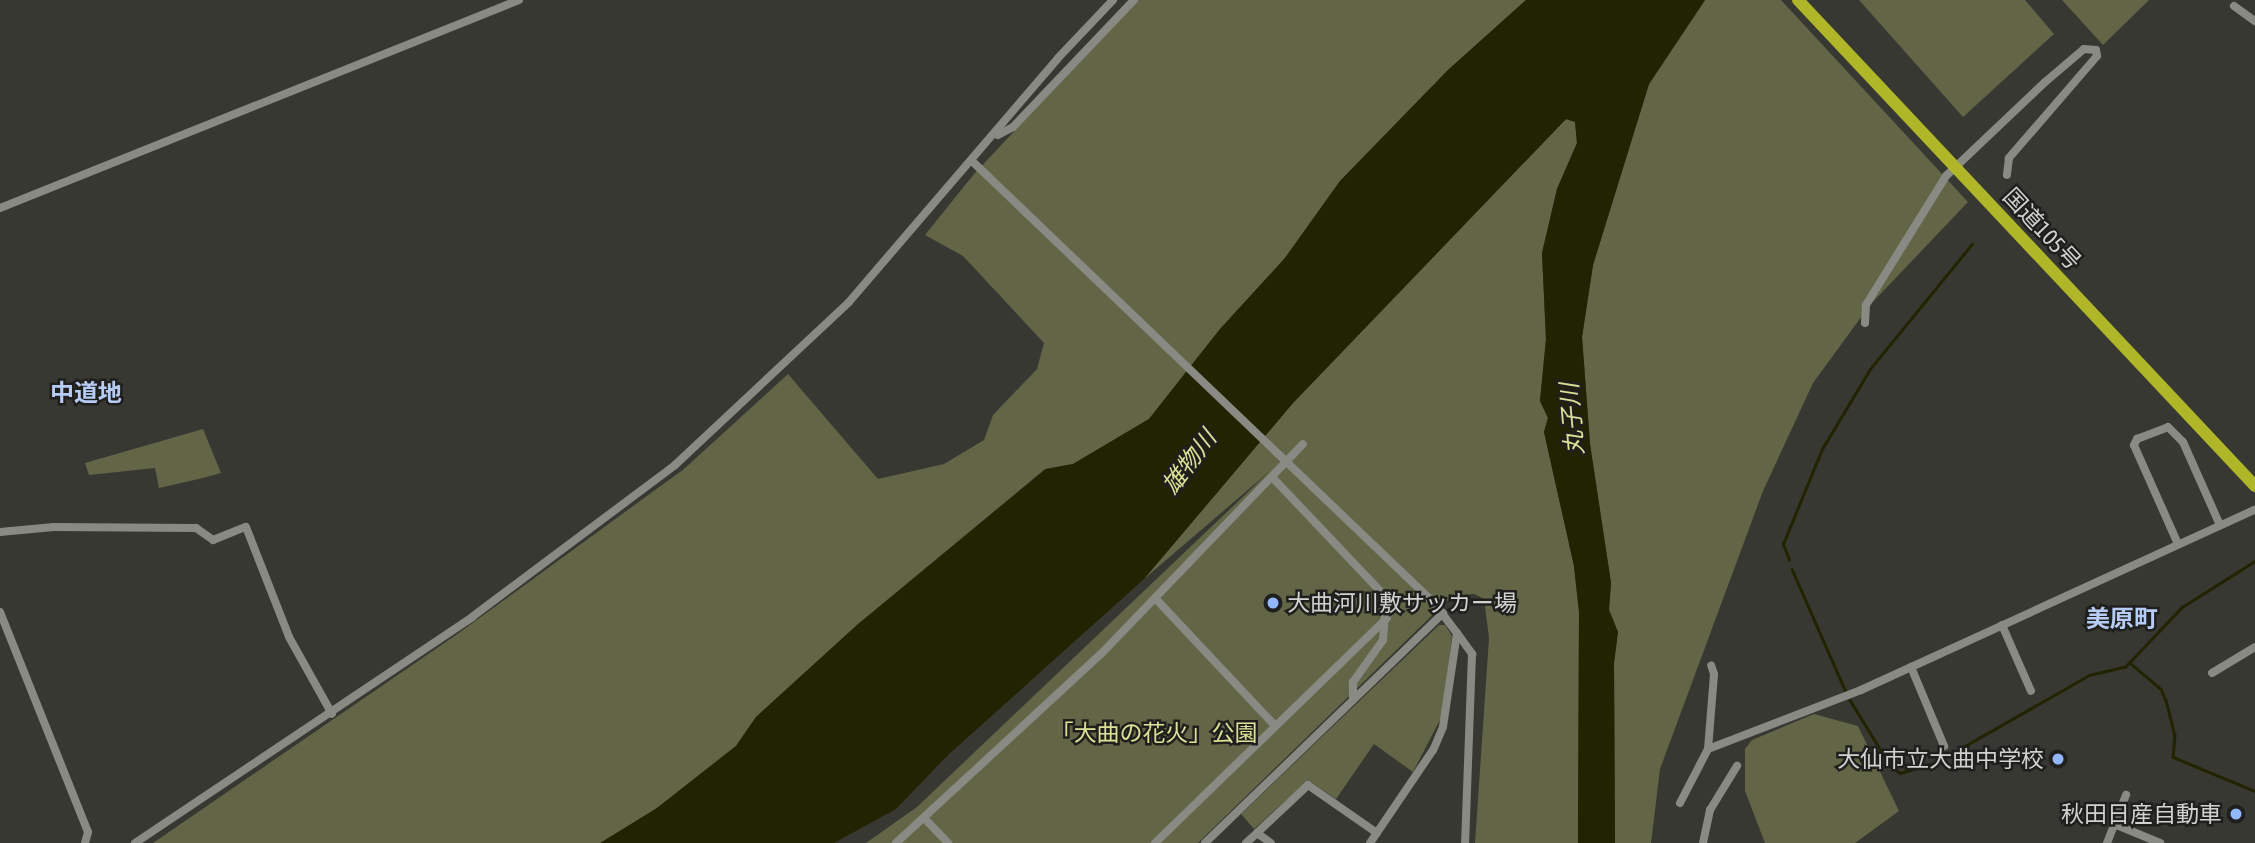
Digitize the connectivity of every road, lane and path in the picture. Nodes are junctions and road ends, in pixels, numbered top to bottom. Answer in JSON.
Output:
{"nodes":[{"id":1,"x":519,"y":0,"type":"edge"},
{"id":2,"x":1113,"y":0,"type":"edge"},
{"id":3,"x":1135,"y":0,"type":"edge"},
{"id":4,"x":1798,"y":0,"type":"edge"},
{"id":5,"x":2234,"y":6,"type":"dead end"},
{"id":6,"x":2255,"y":21,"type":"edge"},
{"id":7,"x":993,"y":138,"type":"junction"},
{"id":8,"x":977,"y":164,"type":"junction"},
{"id":9,"x":2007,"y":175,"type":"dead end"},
{"id":10,"x":0,"y":208,"type":"edge"},
{"id":11,"x":1865,"y":323,"type":"dead end"},
{"id":12,"x":1303,"y":444,"type":"dead end"},
{"id":13,"x":1272,"y":477,"type":"junction"},
{"id":14,"x":2255,"y":486,"type":"edge"},
{"id":15,"x":2255,"y":510,"type":"edge"},
{"id":16,"x":2220,"y":525,"type":"junction"},
{"id":17,"x":0,"y":532,"type":"edge"},
{"id":18,"x":2178,"y":544,"type":"junction"},
{"id":19,"x":1155,"y":598,"type":"junction"},
{"id":20,"x":0,"y":612,"type":"edge"},
{"id":21,"x":1443,"y":613,"type":"junction"},
{"id":22,"x":1387,"y":618,"type":"junction"},
{"id":23,"x":2002,"y":625,"type":"junction"},
{"id":24,"x":1457,"y":632,"type":"junction"},
{"id":25,"x":2255,"y":647,"type":"edge"},
{"id":26,"x":1711,"y":665,"type":"dead end"},
{"id":27,"x":1911,"y":667,"type":"junction"},
{"id":28,"x":2212,"y":673,"type":"dead end"},
{"id":29,"x":2031,"y":691,"type":"dead end"},
{"id":30,"x":1353,"y":699,"type":"junction"},
{"id":31,"x":332,"y":714,"type":"junction"},
{"id":32,"x":1275,"y":726,"type":"junction"},
{"id":33,"x":1944,"y":746,"type":"dead end"},
{"id":34,"x":1708,"y":749,"type":"junction"},
{"id":35,"x":1737,"y":766,"type":"dead end"},
{"id":36,"x":2126,"y":795,"type":"dead end"},
{"id":37,"x":1680,"y":803,"type":"dead end"},
{"id":38,"x":924,"y":817,"type":"junction"},
{"id":39,"x":2115,"y":824,"type":"junction"},
{"id":40,"x":1257,"y":833,"type":"junction"},
{"id":41,"x":1377,"y":833,"type":"junction"},
{"id":42,"x":85,"y":843,"type":"edge"},
{"id":43,"x":135,"y":843,"type":"edge"},
{"id":44,"x":896,"y":843,"type":"edge"},
{"id":45,"x":948,"y":843,"type":"edge"},
{"id":46,"x":1154,"y":843,"type":"edge"},
{"id":47,"x":1205,"y":843,"type":"edge"},
{"id":48,"x":1246,"y":843,"type":"edge"},
{"id":49,"x":1271,"y":843,"type":"edge"},
{"id":50,"x":1370,"y":843,"type":"edge"},
{"id":51,"x":1465,"y":843,"type":"edge"},
{"id":52,"x":1703,"y":843,"type":"edge"},
{"id":53,"x":2107,"y":843,"type":"edge"},
{"id":54,"x":2160,"y":843,"type":"edge"}],
"edges":[{"from":1,"to":10,"type":"street"},
{"from":2,"to":7,"type":"street"},
{"from":3,"to":7,"type":"street"},
{"from":4,"to":14,"type":"highway","name":"国道105号"},
{"from":5,"to":6,"type":"street"},
{"from":7,"to":8,"type":"street"},
{"from":8,"to":21,"type":"street"},
{"from":8,"to":31,"type":"street"},
{"from":9,"to":11,"type":"street"},
{"from":12,"to":13,"type":"street"},
{"from":13,"to":19,"type":"street"},
{"from":13,"to":22,"type":"street"},
{"from":15,"to":16,"type":"street"},
{"from":16,"to":18,"type":"street"},
{"from":16,"to":18,"type":"street"},
{"from":17,"to":31,"type":"street"},
{"from":18,"to":23,"type":"street"},
{"from":19,"to":32,"type":"street"},
{"from":19,"to":38,"type":"street"},
{"from":20,"to":42,"type":"street"},
{"from":21,"to":24,"type":"street"},
{"from":21,"to":30,"type":"street"},
{"from":22,"to":30,"type":"street"},
{"from":22,"to":32,"type":"street"},
{"from":23,"to":27,"type":"street"},
{"from":23,"to":29,"type":"street"},
{"from":24,"to":41,"type":"street"},
{"from":24,"to":51,"type":"street"},
{"from":25,"to":28,"type":"street"},
{"from":26,"to":34,"type":"street"},
{"from":27,"to":33,"type":"street"},
{"from":27,"to":34,"type":"street"},
{"from":30,"to":47,"type":"street"},
{"from":31,"to":43,"type":"street"},
{"from":32,"to":46,"type":"street"},
{"from":34,"to":37,"type":"street"},
{"from":35,"to":52,"type":"street"},
{"from":36,"to":39,"type":"street"},
{"from":38,"to":44,"type":"street"},
{"from":38,"to":45,"type":"street"},
{"from":39,"to":53,"type":"street"},
{"from":39,"to":54,"type":"street"},
{"from":40,"to":41,"type":"street"},
{"from":40,"to":48,"type":"street"},
{"from":40,"to":49,"type":"street"},
{"from":41,"to":50,"type":"street"}]}
